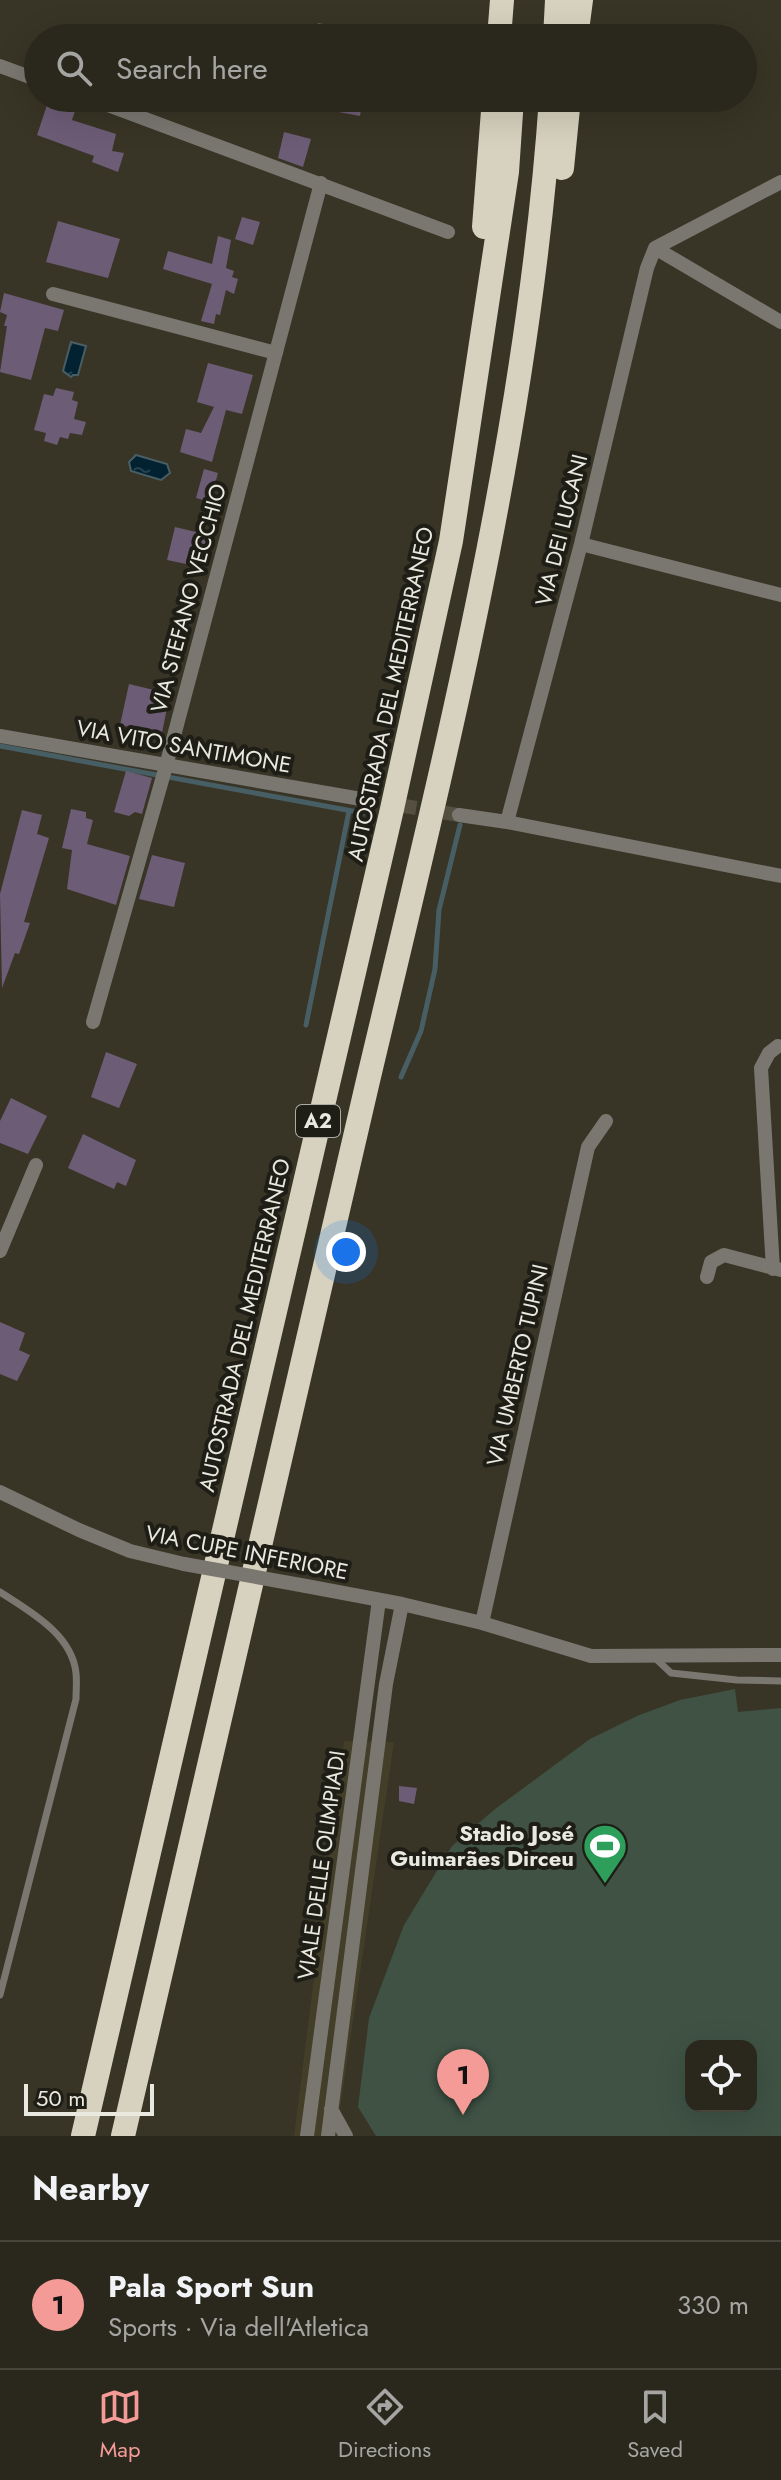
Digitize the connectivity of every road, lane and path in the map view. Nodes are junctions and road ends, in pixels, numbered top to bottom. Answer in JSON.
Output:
{"nodes":[{"id":1,"x":512,"y":4,"type":"edge"},
{"id":2,"x":504,"y":24,"type":"edge"},
{"id":3,"x":514,"y":24,"type":"edge"},
{"id":4,"x":0,"y":66,"type":"edge"},
{"id":5,"x":24,"y":75,"type":"edge"},
{"id":6,"x":127,"y":112,"type":"edge"},
{"id":7,"x":493,"y":112,"type":"edge"},
{"id":8,"x":511,"y":112,"type":"edge"},
{"id":9,"x":550,"y":112,"type":"edge"},
{"id":10,"x":567,"y":112,"type":"edge"},
{"id":11,"x":781,"y":182,"type":"edge"},
{"id":12,"x":321,"y":183,"type":"junction"},
{"id":13,"x":448,"y":232,"type":"dead end"},
{"id":14,"x":655,"y":248,"type":"junction"},
{"id":15,"x":53,"y":294,"type":"dead end"},
{"id":16,"x":781,"y":322,"type":"edge"},
{"id":17,"x":485,"y":323,"type":"junction"},
{"id":18,"x":526,"y":334,"type":"junction"},
{"id":19,"x":276,"y":353,"type":"junction"},
{"id":20,"x":581,"y":544,"type":"junction"},
{"id":21,"x":781,"y":595,"type":"edge"},
{"id":22,"x":0,"y":736,"type":"edge"},
{"id":23,"x":166,"y":766,"type":"junction"},
{"id":24,"x":361,"y":799,"type":"tunnel mouth"},
{"id":25,"x":459,"y":815,"type":"tunnel mouth"},
{"id":26,"x":507,"y":822,"type":"junction"},
{"id":27,"x":781,"y":876,"type":"edge"},
{"id":28,"x":93,"y":1022,"type":"dead end"},
{"id":29,"x":778,"y":1046,"type":"dead end"},
{"id":30,"x":606,"y":1121,"type":"dead end"},
{"id":31,"x":36,"y":1165,"type":"dead end"},
{"id":32,"x":0,"y":1251,"type":"edge"},
{"id":33,"x":777,"y":1269,"type":"edge"},
{"id":34,"x":707,"y":1277,"type":"dead end"},
{"id":35,"x":0,"y":1492,"type":"edge"},
{"id":36,"x":0,"y":1592,"type":"edge"},
{"id":37,"x":379,"y":1600,"type":"junction"},
{"id":38,"x":402,"y":1604,"type":"junction"},
{"id":39,"x":482,"y":1623,"type":"junction"},
{"id":40,"x":781,"y":1655,"type":"edge"},
{"id":41,"x":654,"y":1657,"type":"junction"},
{"id":42,"x":781,"y":1681,"type":"edge"},
{"id":43,"x":349,"y":1705,"type":"dead end"},
{"id":44,"x":364,"y":1709,"type":"junction"},
{"id":45,"x":0,"y":1995,"type":"edge"},
{"id":46,"x":331,"y":2109,"type":"junction"},
{"id":47,"x":83,"y":2136,"type":"edge"},
{"id":48,"x":123,"y":2136,"type":"edge"},
{"id":49,"x":307,"y":2136,"type":"edge"},
{"id":50,"x":328,"y":2136,"type":"edge"},
{"id":51,"x":346,"y":2136,"type":"edge"}],
"edges":[{"from":1,"to":2,"type":"highway"},
{"from":1,"to":3,"type":"highway"},
{"from":4,"to":5,"type":"street"},
{"from":6,"to":12,"type":"street"},
{"from":7,"to":17,"type":"highway"},
{"from":8,"to":17,"type":"highway","name":"AUTOSTRADA DEL MEDITERRANEO","number":"A2"},
{"from":9,"to":18,"type":"highway","number":"A2"},
{"from":10,"to":18,"type":"highway"},
{"from":11,"to":14,"type":"street"},
{"from":12,"to":13,"type":"street"},
{"from":12,"to":19,"type":"street","name":"VIA STEFANO VECCHIO"},
{"from":14,"to":16,"type":"street"},
{"from":14,"to":20,"type":"street","name":"VIA DEI LUCANI"},
{"from":15,"to":19,"type":"street"},
{"from":17,"to":47,"type":"highway","name":"AUTOSTRADA DEL MEDITERRANEO","number":"A2"},
{"from":18,"to":48,"type":"highway","number":"A2"},
{"from":19,"to":23,"type":"street","name":"VIA STEFANO VECCHIO"},
{"from":20,"to":21,"type":"street"},
{"from":20,"to":26,"type":"street","name":"VIA DEI LUCANI"},
{"from":22,"to":23,"type":"street","name":"VIA VITO SANTIMONE"},
{"from":23,"to":24,"type":"street","name":"VIA VITO SANTIMONE"},
{"from":23,"to":28,"type":"street","name":"VIA STEFANO VECCHIO"},
{"from":25,"to":26,"type":"street"},
{"from":26,"to":27,"type":"street"},
{"from":29,"to":33,"type":"street"},
{"from":30,"to":39,"type":"street","name":"VIA UMBERTO TUPINI"},
{"from":31,"to":32,"type":"street"},
{"from":33,"to":34,"type":"street"},
{"from":35,"to":37,"type":"street","name":"VIA CUPE INFERIORE","bridge":true},
{"from":36,"to":45,"type":"lane"},
{"from":37,"to":38,"type":"street","name":"VIA CUPE INFERIORE"},
{"from":37,"to":44,"type":"street","name":"VIALE DELLE OLIMPIADI"},
{"from":38,"to":39,"type":"street","name":"VIA CUPE INFERIORE"},
{"from":38,"to":46,"type":"street","name":"VIALE DELLE OLIMPIADI"},
{"from":39,"to":41,"type":"street","name":"VIA CUPE INFERIORE"},
{"from":40,"to":41,"type":"street","name":"VIA CUPE INFERIORE"},
{"from":41,"to":42,"type":"lane"},
{"from":43,"to":44,"type":"street"},
{"from":44,"to":49,"type":"street","name":"VIALE DELLE OLIMPIADI"},
{"from":46,"to":50,"type":"street","name":"VIALE DELLE OLIMPIADI"},
{"from":46,"to":51,"type":"street"}]}
